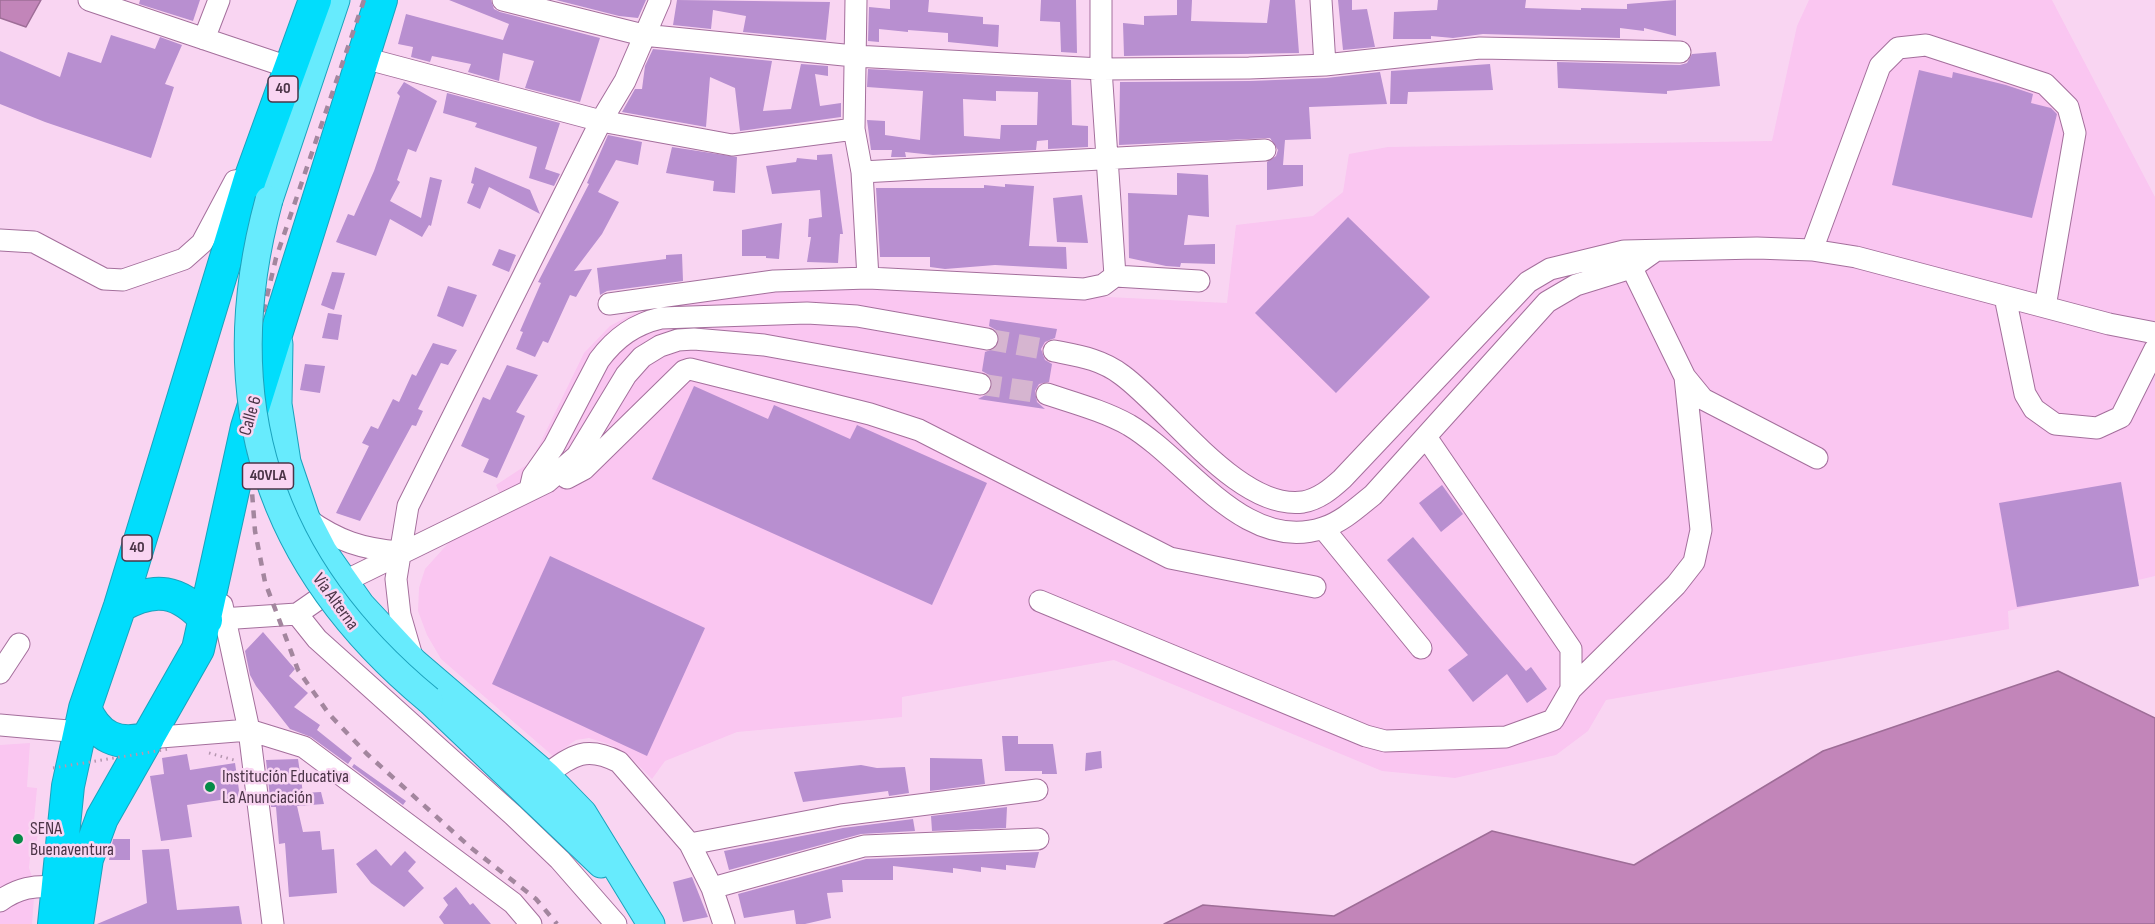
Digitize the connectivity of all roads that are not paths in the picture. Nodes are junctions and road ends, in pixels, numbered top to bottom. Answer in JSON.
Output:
{"nodes":[{"id":1,"x":89,"y":0,"type":"edge"},
{"id":2,"x":219,"y":0,"type":"edge"},
{"id":3,"x":315,"y":0,"type":"edge"},
{"id":4,"x":336,"y":0,"type":"edge"},
{"id":5,"x":381,"y":0,"type":"edge"},
{"id":6,"x":503,"y":0,"type":"edge"},
{"id":7,"x":660,"y":0,"type":"edge"},
{"id":8,"x":856,"y":0,"type":"edge"},
{"id":9,"x":1101,"y":0,"type":"edge"},
{"id":10,"x":1321,"y":0,"type":"edge"},
{"id":11,"x":643,"y":35,"type":"junction"},
{"id":12,"x":204,"y":39,"type":"junction"},
{"id":13,"x":1680,"y":52,"type":"dead end"},
{"id":14,"x":854,"y":56,"type":"junction"},
{"id":15,"x":364,"y":58,"type":"junction"},
{"id":16,"x":1325,"y":65,"type":"junction"},
{"id":17,"x":291,"y":68,"type":"junction"},
{"id":18,"x":1101,"y":69,"type":"junction"},
{"id":19,"x":601,"y":121,"type":"junction"},
{"id":20,"x":855,"y":129,"type":"junction"},
{"id":21,"x":1265,"y":150,"type":"dead end"},
{"id":22,"x":1106,"y":159,"type":"junction"},
{"id":23,"x":862,"y":172,"type":"junction"},
{"id":24,"x":260,"y":189,"type":"junction"},
{"id":25,"x":0,"y":240,"type":"edge"},
{"id":26,"x":1812,"y":250,"type":"junction"},
{"id":27,"x":1627,"y":259,"type":"junction"},
{"id":28,"x":1115,"y":276,"type":"junction"},
{"id":29,"x":868,"y":278,"type":"junction"},
{"id":30,"x":1198,"y":281,"type":"dead end"},
{"id":31,"x":290,"y":287,"type":"junction"},
{"id":32,"x":2005,"y":297,"type":"junction"},
{"id":33,"x":609,"y":304,"type":"dead end"},
{"id":34,"x":2045,"y":308,"type":"junction"},
{"id":35,"x":2155,"y":333,"type":"edge"},
{"id":36,"x":987,"y":339,"type":"tunnel mouth"},
{"id":37,"x":2155,"y":349,"type":"edge"},
{"id":38,"x":1054,"y":351,"type":"tunnel mouth"},
{"id":39,"x":1685,"y":378,"type":"junction"},
{"id":40,"x":981,"y":384,"type":"tunnel mouth"},
{"id":41,"x":1047,"y":393,"type":"tunnel mouth"},
{"id":42,"x":1426,"y":437,"type":"junction"},
{"id":43,"x":1817,"y":458,"type":"dead end"},
{"id":44,"x":530,"y":489,"type":"junction"},
{"id":45,"x":306,"y":518,"type":"junction"},
{"id":46,"x":1323,"y":528,"type":"junction"},
{"id":47,"x":401,"y":552,"type":"junction"},
{"id":48,"x":343,"y":582,"type":"junction"},
{"id":49,"x":1315,"y":587,"type":"dead end"},
{"id":50,"x":1040,"y":601,"type":"dead end"},
{"id":51,"x":120,"y":606,"type":"junction"},
{"id":52,"x":297,"y":614,"type":"junction"},
{"id":53,"x":216,"y":619,"type":"junction"},
{"id":54,"x":19,"y":644,"type":"dead end"},
{"id":55,"x":1421,"y":648,"type":"dead end"},
{"id":56,"x":414,"y":662,"type":"junction"},
{"id":57,"x":0,"y":673,"type":"edge"},
{"id":58,"x":1571,"y":689,"type":"junction"},
{"id":59,"x":83,"y":720,"type":"junction"},
{"id":60,"x":0,"y":726,"type":"edge"},
{"id":61,"x":249,"y":730,"type":"junction"},
{"id":62,"x":159,"y":744,"type":"junction"},
{"id":63,"x":546,"y":775,"type":"junction"},
{"id":64,"x":1037,"y":790,"type":"dead end"},
{"id":65,"x":1038,"y":839,"type":"dead end"},
{"id":66,"x":690,"y":844,"type":"junction"},
{"id":67,"x":57,"y":886,"type":"junction"},
{"id":68,"x":712,"y":888,"type":"junction"},
{"id":69,"x":636,"y":899,"type":"junction"},
{"id":70,"x":0,"y":901,"type":"edge"},
{"id":71,"x":54,"y":924,"type":"edge"},
{"id":72,"x":77,"y":924,"type":"edge"},
{"id":73,"x":273,"y":924,"type":"edge"},
{"id":74,"x":531,"y":924,"type":"edge"},
{"id":75,"x":616,"y":924,"type":"edge"},
{"id":76,"x":651,"y":924,"type":"edge"},
{"id":77,"x":724,"y":924,"type":"edge"}],
"edges":[{"from":1,"to":12,"type":"street"},
{"from":2,"to":12,"type":"street"},
{"from":3,"to":17,"type":"highway","number":"40"},
{"from":4,"to":24,"type":"main road","name":"Via Alterna"},
{"from":5,"to":15,"type":"highway","name":"Calle 6"},
{"from":6,"to":11,"type":"street"},
{"from":7,"to":11,"type":"street"},
{"from":8,"to":14,"type":"street"},
{"from":9,"to":18,"type":"street"},
{"from":10,"to":16,"type":"street"},
{"from":11,"to":14,"type":"street"},
{"from":11,"to":19,"type":"street"},
{"from":12,"to":17,"type":"street"},
{"from":13,"to":16,"type":"street"},
{"from":14,"to":18,"type":"street"},
{"from":14,"to":20,"type":"street"},
{"from":15,"to":19,"type":"street"},
{"from":15,"to":31,"type":"highway","name":"Calle 6"},
{"from":16,"to":18,"type":"street"},
{"from":17,"to":24,"type":"highway","number":"40"},
{"from":18,"to":22,"type":"street"},
{"from":19,"to":20,"type":"street"},
{"from":19,"to":47,"type":"street"},
{"from":20,"to":23,"type":"street"},
{"from":21,"to":22,"type":"street"},
{"from":22,"to":23,"type":"street"},
{"from":22,"to":28,"type":"street"},
{"from":23,"to":29,"type":"street"},
{"from":24,"to":25,"type":"street"},
{"from":24,"to":51,"type":"highway","number":"40"},
{"from":24,"to":69,"type":"main road","name":"Via Alterna","number":"40VLA","bridge":true},
{"from":26,"to":27,"type":"street"},
{"from":26,"to":32,"type":"street"},
{"from":26,"to":34,"type":"street"},
{"from":27,"to":38,"type":"street"},
{"from":27,"to":39,"type":"street"},
{"from":27,"to":42,"type":"street"},
{"from":28,"to":29,"type":"street"},
{"from":28,"to":30,"type":"street"},
{"from":29,"to":33,"type":"street"},
{"from":31,"to":45,"type":"main road","name":"Via Alterna"},
{"from":31,"to":53,"type":"highway","name":"Calle 6"},
{"from":32,"to":34,"type":"street"},
{"from":32,"to":37,"type":"street"},
{"from":34,"to":35,"type":"street"},
{"from":36,"to":44,"type":"street"},
{"from":39,"to":43,"type":"street"},
{"from":39,"to":58,"type":"street"},
{"from":40,"to":44,"type":"street"},
{"from":41,"to":46,"type":"street"},
{"from":42,"to":46,"type":"street"},
{"from":42,"to":58,"type":"street"},
{"from":44,"to":47,"type":"street"},
{"from":44,"to":49,"type":"street"},
{"from":45,"to":47,"type":"street"},
{"from":45,"to":48,"type":"main road","name":"Via Alterna"},
{"from":46,"to":55,"type":"street"},
{"from":47,"to":48,"type":"street"},
{"from":47,"to":56,"type":"street"},
{"from":48,"to":52,"type":"street"},
{"from":48,"to":56,"type":"main road","name":"Via Alterna","number":"40VLA"},
{"from":50,"to":58,"type":"street"},
{"from":51,"to":53,"type":"highway"},
{"from":51,"to":59,"type":"highway","number":"40"},
{"from":52,"to":53,"type":"street"},
{"from":52,"to":75,"type":"street"},
{"from":53,"to":61,"type":"street"},
{"from":53,"to":62,"type":"highway","name":"Calle 6"},
{"from":54,"to":57,"type":"street"},
{"from":56,"to":63,"type":"main road","name":"Via Alterna","number":"40VLA"},
{"from":59,"to":60,"type":"street"},
{"from":59,"to":62,"type":"highway"},
{"from":59,"to":67,"type":"highway","number":"40"},
{"from":61,"to":62,"type":"street"},
{"from":61,"to":73,"type":"street"},
{"from":61,"to":74,"type":"street"},
{"from":62,"to":72,"type":"highway","name":"Calle 6"},
{"from":63,"to":66,"type":"street"},
{"from":63,"to":69,"type":"main road","name":"Via Alterna","number":"40VLA"},
{"from":64,"to":66,"type":"street"},
{"from":65,"to":68,"type":"street"},
{"from":66,"to":68,"type":"street"},
{"from":67,"to":70,"type":"street"},
{"from":67,"to":71,"type":"highway","number":"40"},
{"from":68,"to":77,"type":"street"},
{"from":69,"to":76,"type":"main road","name":"Via Alterna","number":"40VLA"}]}
